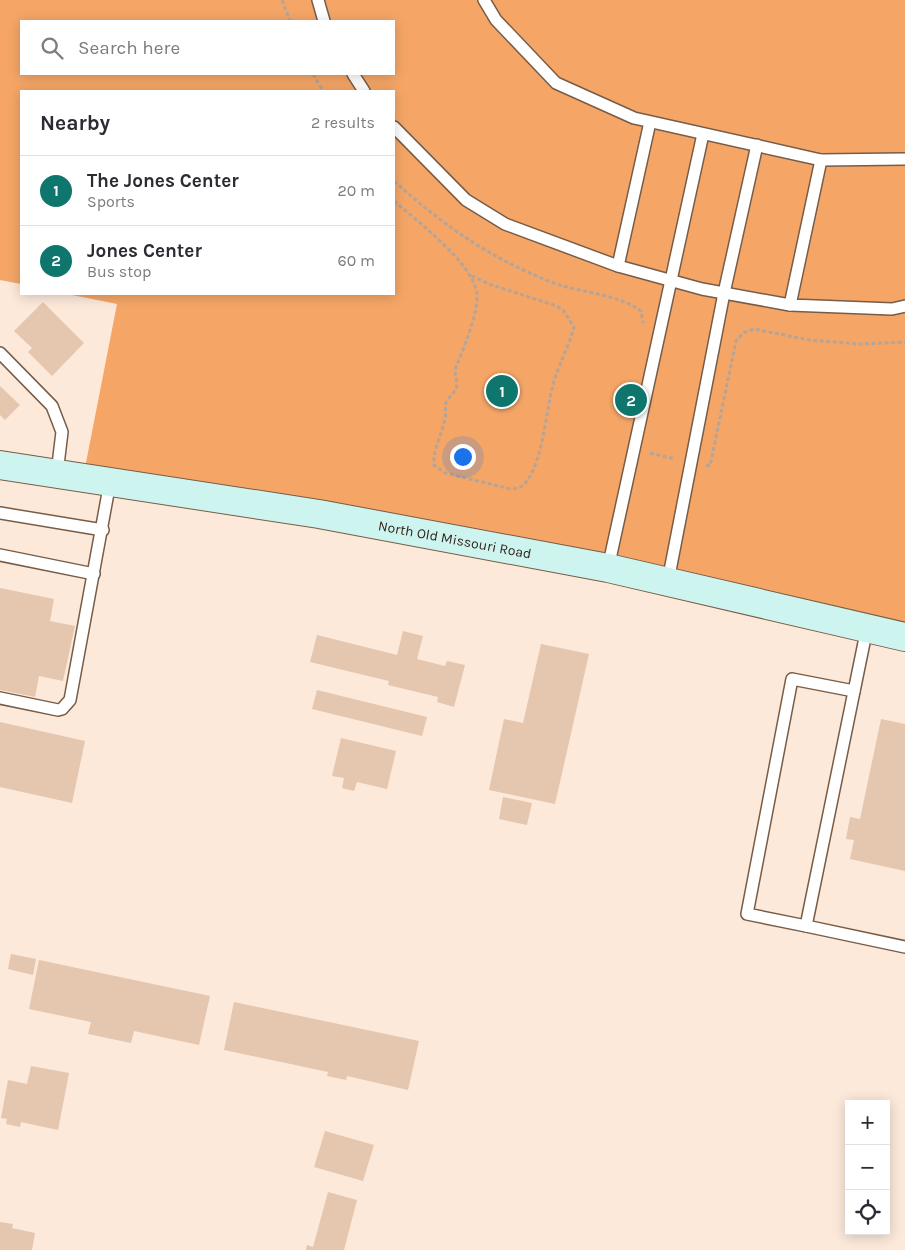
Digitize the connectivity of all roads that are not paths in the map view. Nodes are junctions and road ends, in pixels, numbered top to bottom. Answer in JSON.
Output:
{"nodes":[{"id":1,"x":318,"y":0,"type":"edge"},
{"id":2,"x":484,"y":0,"type":"edge"},
{"id":3,"x":324,"y":20,"type":"edge"},
{"id":4,"x":354,"y":75,"type":"edge"},
{"id":5,"x":363,"y":90,"type":"edge"},
{"id":6,"x":650,"y":122,"type":"junction"},
{"id":7,"x":395,"y":128,"type":"edge"},
{"id":8,"x":703,"y":134,"type":"junction"},
{"id":9,"x":756,"y":146,"type":"junction"},
{"id":10,"x":905,"y":158,"type":"edge"},
{"id":11,"x":821,"y":160,"type":"junction"},
{"id":12,"x":618,"y":266,"type":"junction"},
{"id":13,"x":672,"y":281,"type":"junction"},
{"id":14,"x":724,"y":293,"type":"junction"},
{"id":15,"x":790,"y":305,"type":"junction"},
{"id":16,"x":905,"y":306,"type":"edge"},
{"id":17,"x":0,"y":353,"type":"edge"},
{"id":18,"x":0,"y":465,"type":"edge"},
{"id":19,"x":56,"y":474,"type":"junction"},
{"id":20,"x":110,"y":482,"type":"junction"},
{"id":21,"x":0,"y":513,"type":"edge"},
{"id":22,"x":103,"y":530,"type":"junction"},
{"id":23,"x":0,"y":555,"type":"edge"},
{"id":24,"x":608,"y":568,"type":"junction"},
{"id":25,"x":94,"y":574,"type":"junction"},
{"id":26,"x":668,"y":581,"type":"junction"},
{"id":27,"x":867,"y":628,"type":"junction"},
{"id":28,"x":905,"y":638,"type":"edge"},
{"id":29,"x":854,"y":691,"type":"junction"},
{"id":30,"x":0,"y":698,"type":"edge"},
{"id":31,"x":806,"y":926,"type":"junction"},
{"id":32,"x":905,"y":947,"type":"edge"}],
"edges":[{"from":1,"to":3,"type":"lane"},
{"from":2,"to":6,"type":"lane"},
{"from":4,"to":5,"type":"lane"},
{"from":6,"to":8,"type":"lane"},
{"from":6,"to":12,"type":"lane"},
{"from":7,"to":12,"type":"lane"},
{"from":8,"to":9,"type":"lane"},
{"from":8,"to":13,"type":"lane"},
{"from":9,"to":11,"type":"lane"},
{"from":9,"to":14,"type":"lane"},
{"from":10,"to":11,"type":"lane"},
{"from":11,"to":15,"type":"lane"},
{"from":12,"to":13,"type":"lane"},
{"from":13,"to":14,"type":"lane"},
{"from":13,"to":24,"type":"lane"},
{"from":14,"to":15,"type":"lane"},
{"from":14,"to":26,"type":"lane"},
{"from":15,"to":16,"type":"lane"},
{"from":17,"to":19,"type":"lane"},
{"from":18,"to":19,"type":"main road","name":"North Old Missouri Road"},
{"from":19,"to":20,"type":"main road","name":"North Old Missouri Road"},
{"from":20,"to":22,"type":"lane"},
{"from":20,"to":24,"type":"main road","name":"North Old Missouri Road"},
{"from":21,"to":22,"type":"lane"},
{"from":22,"to":25,"type":"lane"},
{"from":23,"to":25,"type":"lane"},
{"from":24,"to":26,"type":"main road","name":"North Old Missouri Road"},
{"from":25,"to":30,"type":"lane"},
{"from":26,"to":27,"type":"main road","name":"North Old Missouri Road"},
{"from":27,"to":28,"type":"main road","name":"North Old Missouri Road"},
{"from":27,"to":29,"type":"lane"},
{"from":29,"to":31,"type":"lane"},
{"from":29,"to":31,"type":"lane"},
{"from":31,"to":32,"type":"lane"}]}
